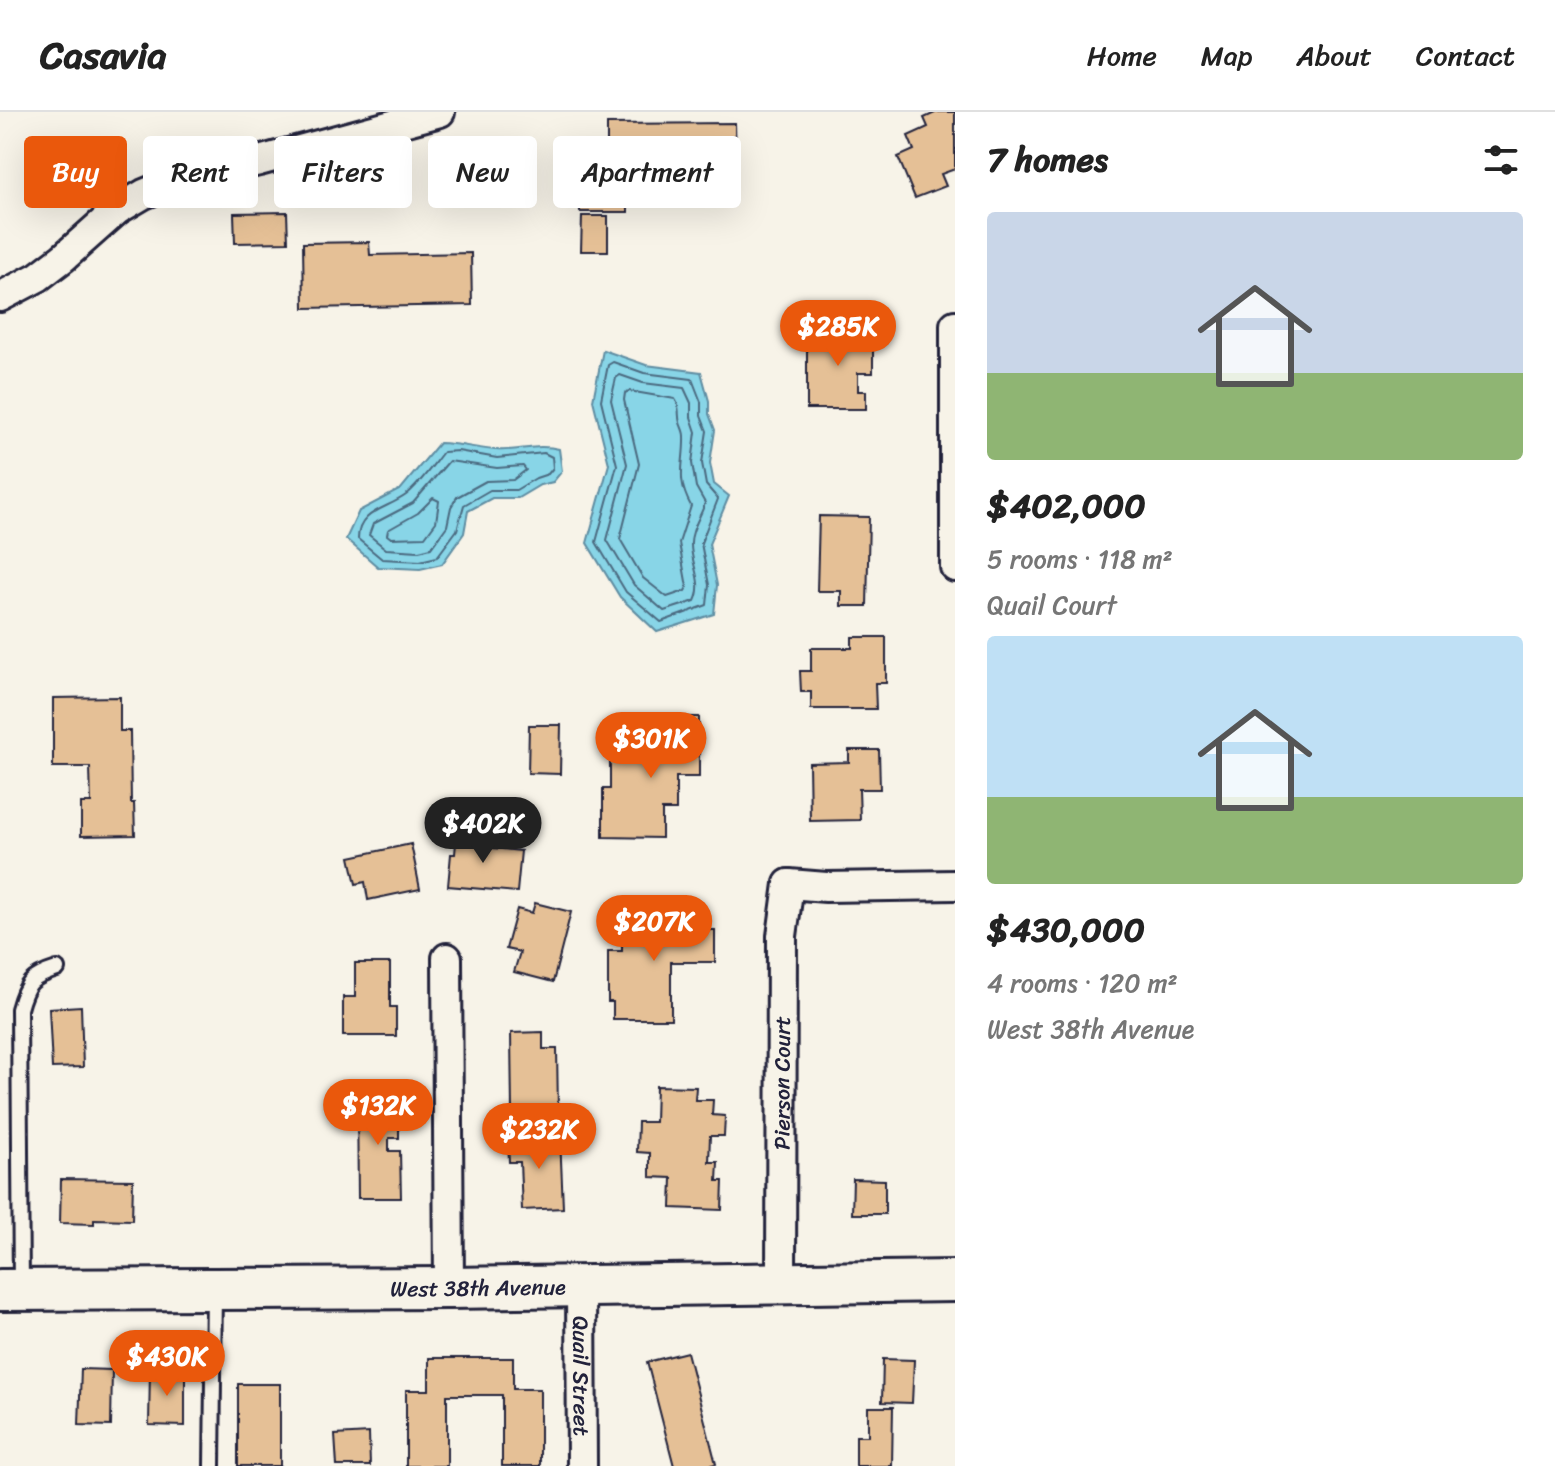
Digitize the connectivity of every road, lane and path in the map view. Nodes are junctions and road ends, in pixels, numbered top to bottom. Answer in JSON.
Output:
{"nodes":[{"id":1,"x":440,"y":112,"type":"edge"},
{"id":2,"x":0,"y":297,"type":"edge"},
{"id":3,"x":955,"y":325,"type":"edge"},
{"id":4,"x":955,"y":567,"type":"edge"},
{"id":5,"x":955,"y":885,"type":"edge"},
{"id":6,"x":447,"y":958,"type":"dead end"},
{"id":7,"x":57,"y":969,"type":"dead end"},
{"id":8,"x":955,"y":1281,"type":"edge"},
{"id":9,"x":781,"y":1283,"type":"junction"},
{"id":10,"x":581,"y":1286,"type":"junction"},
{"id":11,"x":214,"y":1288,"type":"junction"},
{"id":12,"x":449,"y":1288,"type":"junction"},
{"id":13,"x":11,"y":1289,"type":"edge"},
{"id":14,"x":212,"y":1466,"type":"edge"},
{"id":15,"x":582,"y":1466,"type":"edge"}],
"edges":[{"from":1,"to":2,"type":"street"},
{"from":3,"to":4,"type":"street"},
{"from":5,"to":9,"type":"street","name":"Pierson Court"},
{"from":6,"to":12,"type":"street"},
{"from":7,"to":13,"type":"lane"},
{"from":8,"to":9,"type":"street","name":"West 38th Avenue"},
{"from":9,"to":10,"type":"street","name":"West 38th Avenue"},
{"from":10,"to":12,"type":"street","name":"West 38th Avenue"},
{"from":10,"to":15,"type":"street","name":"Quail Street"},
{"from":11,"to":12,"type":"street","name":"West 38th Avenue"},
{"from":11,"to":13,"type":"street","name":"West 38th Avenue"},
{"from":11,"to":14,"type":"lane"}]}
